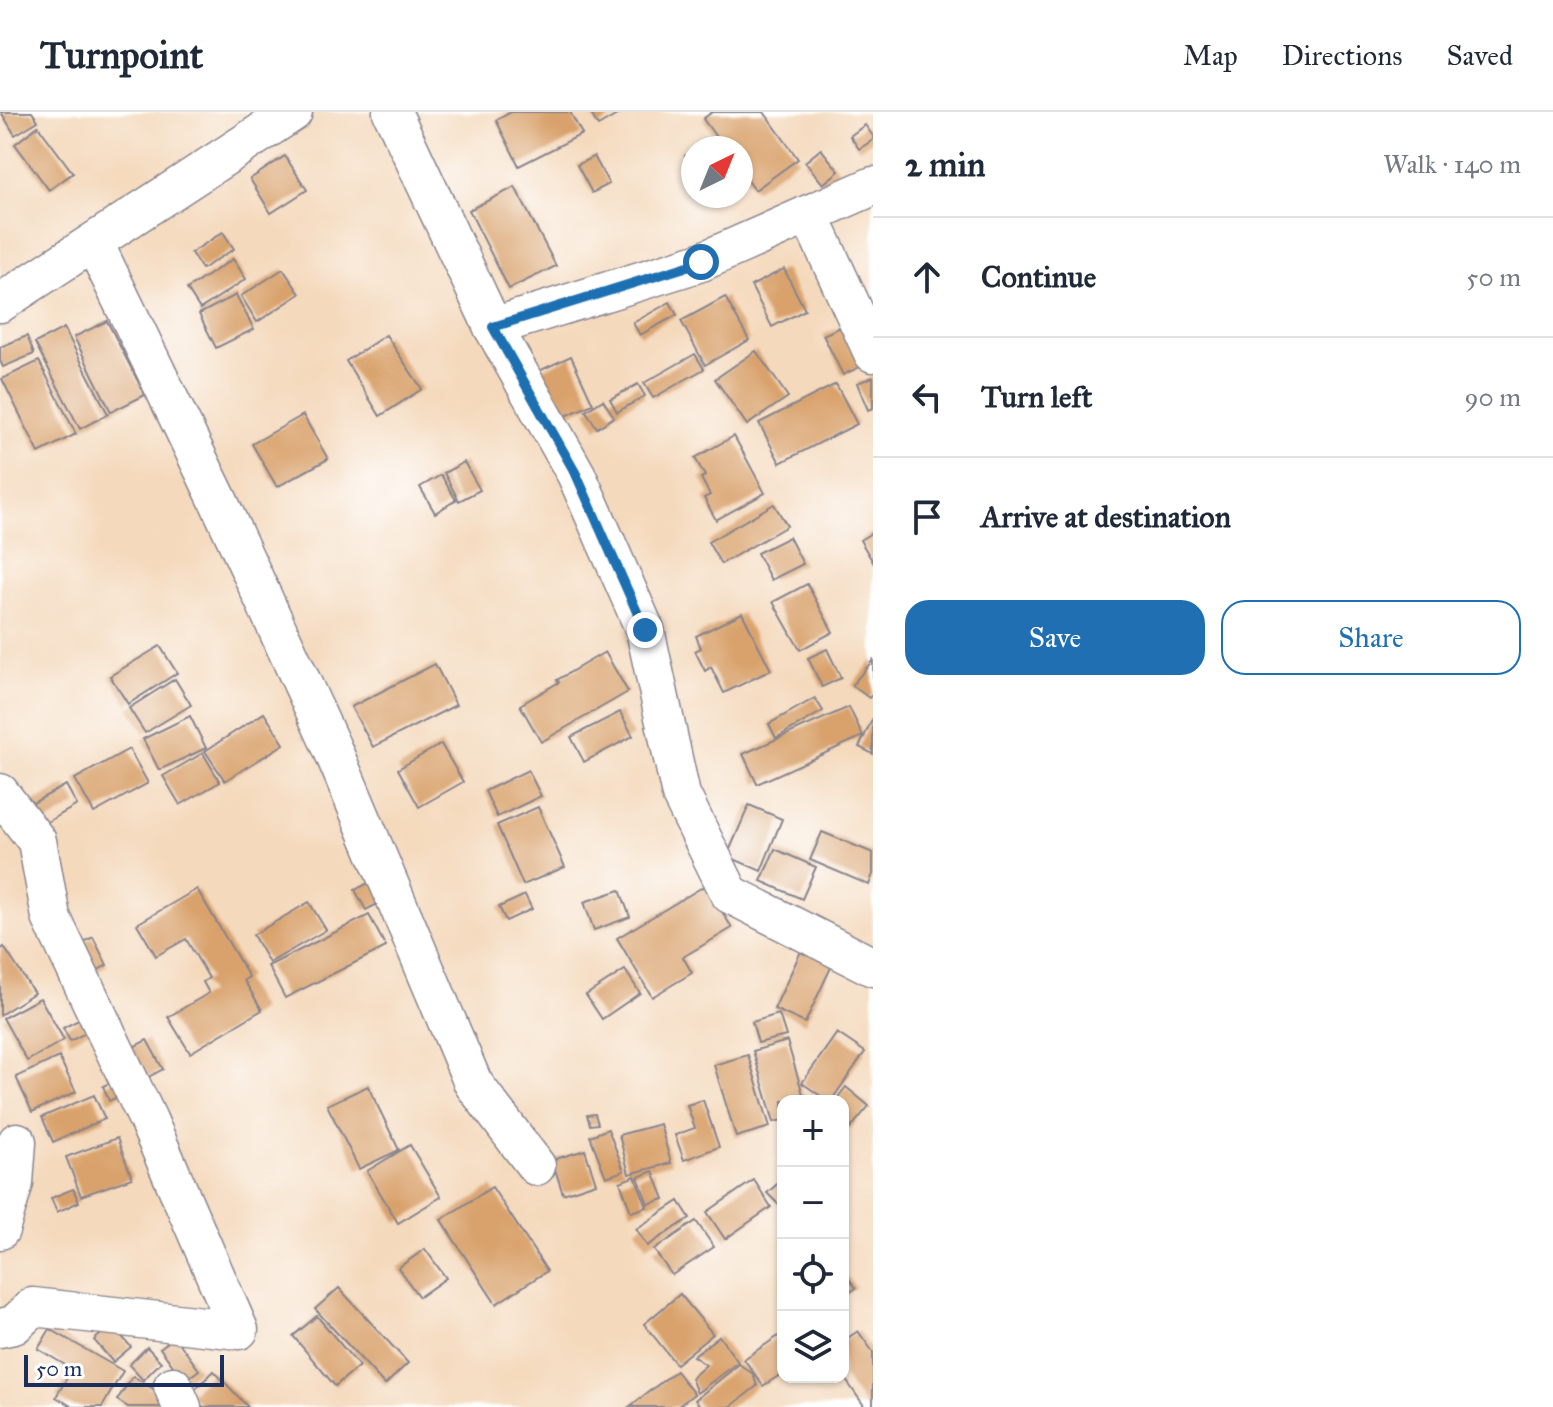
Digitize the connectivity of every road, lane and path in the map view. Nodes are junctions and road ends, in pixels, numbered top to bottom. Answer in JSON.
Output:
{"nodes":[{"id":1,"x":293,"y":112,"type":"edge"},
{"id":2,"x":392,"y":112,"type":"edge"},
{"id":3,"x":873,"y":186,"type":"edge"},
{"id":4,"x":809,"y":214,"type":"junction"},
{"id":5,"x":94,"y":243,"type":"junction"},
{"id":6,"x":0,"y":303,"type":"edge"},
{"id":7,"x":493,"y":327,"type":"junction"},
{"id":8,"x":873,"y":353,"type":"edge"},
{"id":9,"x":0,"y":793,"type":"edge"},
{"id":10,"x":873,"y":967,"type":"edge"},
{"id":11,"x":17,"y":1142,"type":"dead end"},
{"id":12,"x":536,"y":1166,"type":"dead end"},
{"id":13,"x":0,"y":1230,"type":"edge"},
{"id":14,"x":0,"y":1328,"type":"edge"}],
"edges":[{"from":1,"to":5,"type":"street"},
{"from":2,"to":7,"type":"street"},
{"from":3,"to":4,"type":"street"},
{"from":4,"to":7,"type":"street"},
{"from":4,"to":8,"type":"street"},
{"from":5,"to":6,"type":"street"},
{"from":5,"to":12,"type":"street"},
{"from":7,"to":10,"type":"street"},
{"from":9,"to":14,"type":"street"},
{"from":11,"to":13,"type":"street"}]}
